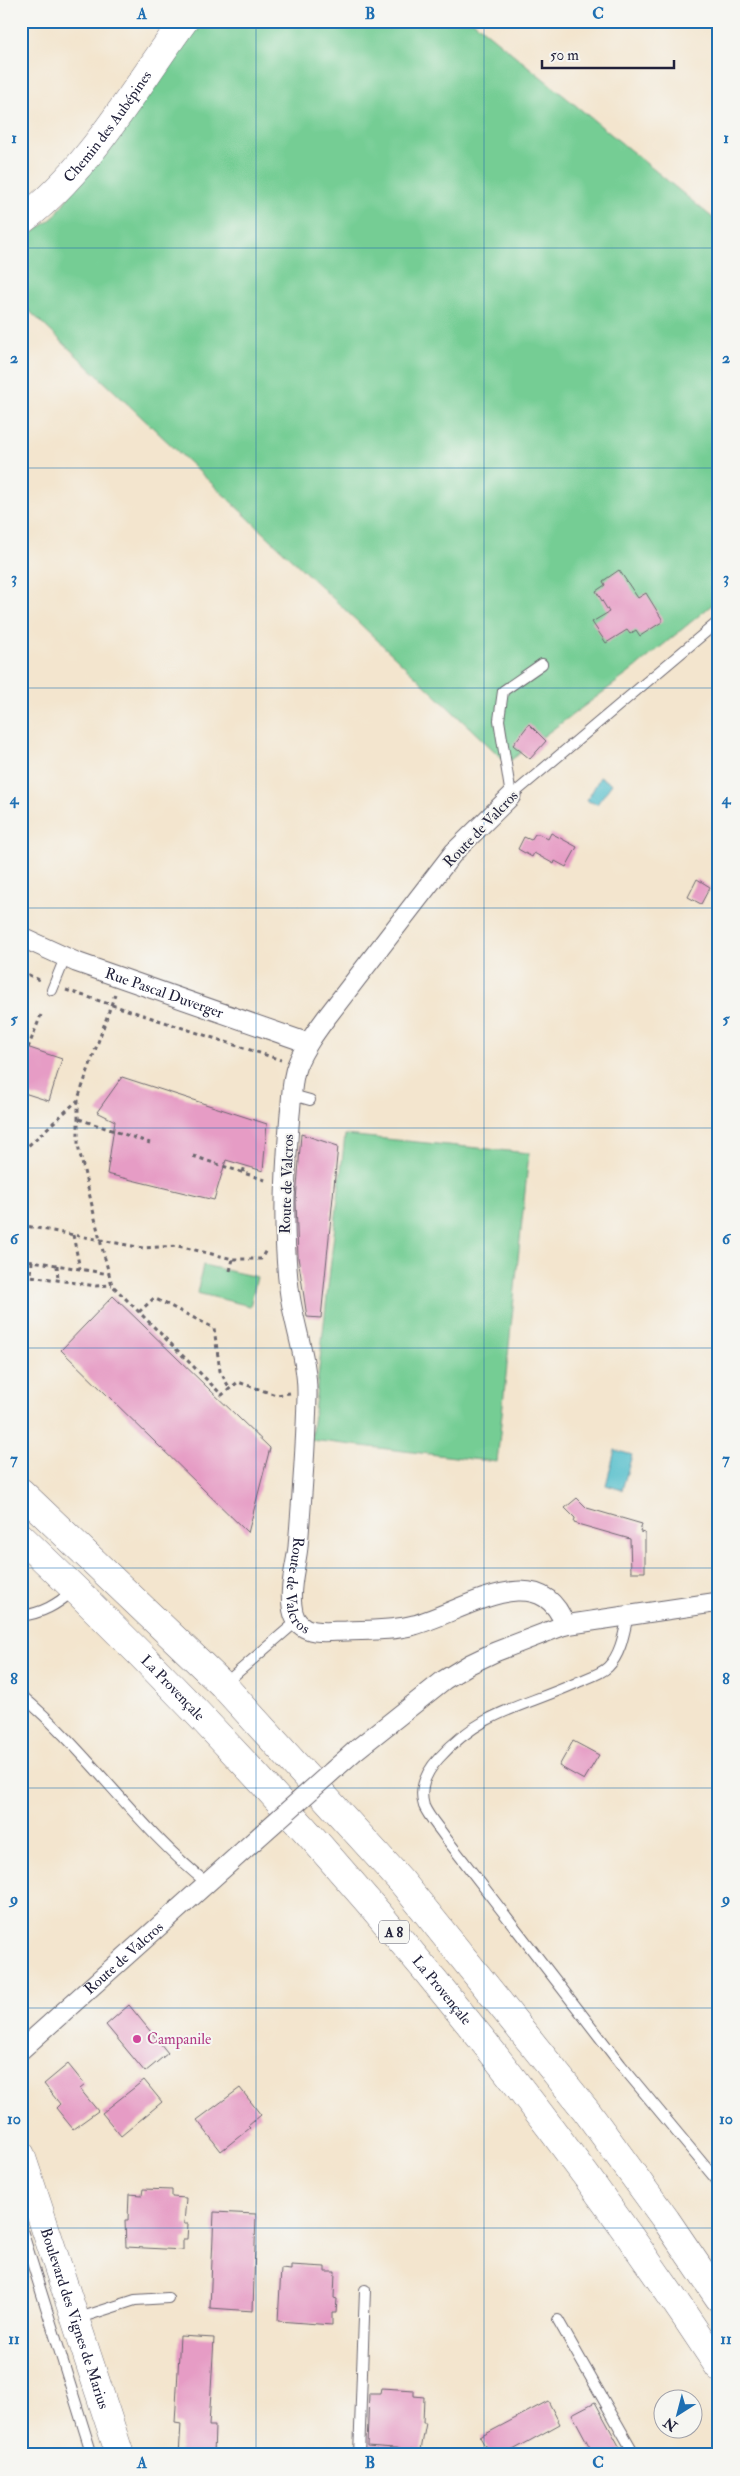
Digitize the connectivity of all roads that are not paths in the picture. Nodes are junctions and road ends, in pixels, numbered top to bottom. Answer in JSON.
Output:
{"nodes":[{"id":1,"x":184,"y":21,"type":"edge"},
{"id":2,"x":21,"y":221,"type":"edge"},
{"id":3,"x":719,"y":621,"type":"edge"},
{"id":4,"x":542,"y":664,"type":"dead end"},
{"id":5,"x":510,"y":796,"type":"junction"},
{"id":6,"x":21,"y":937,"type":"edge"},
{"id":7,"x":65,"y":958,"type":"junction"},
{"id":8,"x":53,"y":988,"type":"road end"},
{"id":9,"x":308,"y":1043,"type":"junction"},
{"id":10,"x":292,"y":1094,"type":"junction"},
{"id":11,"x":310,"y":1100,"type":"dead end"},
{"id":12,"x":21,"y":1492,"type":"edge"},
{"id":13,"x":21,"y":1538,"type":"edge"},
{"id":14,"x":76,"y":1589,"type":"junction"},
{"id":15,"x":719,"y":1602,"type":"edge"},
{"id":16,"x":628,"y":1615,"type":"junction"},
{"id":17,"x":21,"y":1616,"type":"edge"},
{"id":18,"x":296,"y":1622,"type":"junction"},
{"id":19,"x":565,"y":1625,"type":"junction"},
{"id":20,"x":223,"y":1685,"type":"junction"},
{"id":21,"x":21,"y":1695,"type":"edge"},
{"id":22,"x":206,"y":1884,"type":"junction"},
{"id":23,"x":21,"y":2050,"type":"edge"},
{"id":24,"x":21,"y":2155,"type":"edge"},
{"id":25,"x":719,"y":2183,"type":"edge"},
{"id":26,"x":21,"y":2227,"type":"edge"},
{"id":27,"x":365,"y":2290,"type":"dead end"},
{"id":28,"x":168,"y":2298,"type":"dead end"},
{"id":29,"x":719,"y":2298,"type":"edge"},
{"id":30,"x":75,"y":2320,"type":"junction"},
{"id":31,"x":558,"y":2320,"type":"dead end"},
{"id":32,"x":719,"y":2367,"type":"edge"},
{"id":33,"x":92,"y":2455,"type":"edge"},
{"id":34,"x":120,"y":2455,"type":"edge"},
{"id":35,"x":359,"y":2455,"type":"edge"},
{"id":36,"x":634,"y":2455,"type":"edge"}],
"edges":[{"from":1,"to":2,"type":"main road","name":"Chemin des Aubépines"},
{"from":3,"to":5,"type":"lane","name":"Route de Valcros"},
{"from":4,"to":5,"type":"lane"},
{"from":5,"to":9,"type":"street","name":"Route de Valcros"},
{"from":6,"to":7,"type":"street","name":"Rue Pascal Duverger"},
{"from":7,"to":8,"type":"lane"},
{"from":7,"to":9,"type":"street","name":"Rue Pascal Duverger"},
{"from":9,"to":10,"type":"street","name":"Route de Valcros"},
{"from":10,"to":11,"type":"lane"},
{"from":10,"to":18,"type":"street","name":"Route de Valcros"},
{"from":12,"to":20,"type":"main road","number":"A 8"},
{"from":13,"to":14,"type":"main road","name":"La Provençale","number":"A 8"},
{"from":14,"to":17,"type":"lane"},
{"from":14,"to":32,"type":"main road","name":"La Provençale","number":"A 8"},
{"from":15,"to":16,"type":"street","name":"Route de Valcros"},
{"from":16,"to":19,"type":"street","name":"Route de Valcros"},
{"from":16,"to":25,"type":"lane"},
{"from":18,"to":19,"type":"street","name":"Route de Valcros"},
{"from":18,"to":20,"type":"lane"},
{"from":19,"to":22,"type":"street","name":"Route de Valcros","bridge":true},
{"from":20,"to":29,"type":"main road","number":"A 8"},
{"from":21,"to":22,"type":"lane"},
{"from":22,"to":23,"type":"street","name":"Route de Valcros"},
{"from":24,"to":30,"type":"main road","name":"Boulevard des Vignes de Marius"},
{"from":26,"to":33,"type":"lane","name":"Boulevard des Vignes de Marius"},
{"from":27,"to":35,"type":"lane"},
{"from":28,"to":30,"type":"lane"},
{"from":30,"to":34,"type":"main road","name":"Boulevard des Vignes de Marius"},
{"from":31,"to":36,"type":"lane"}]}
